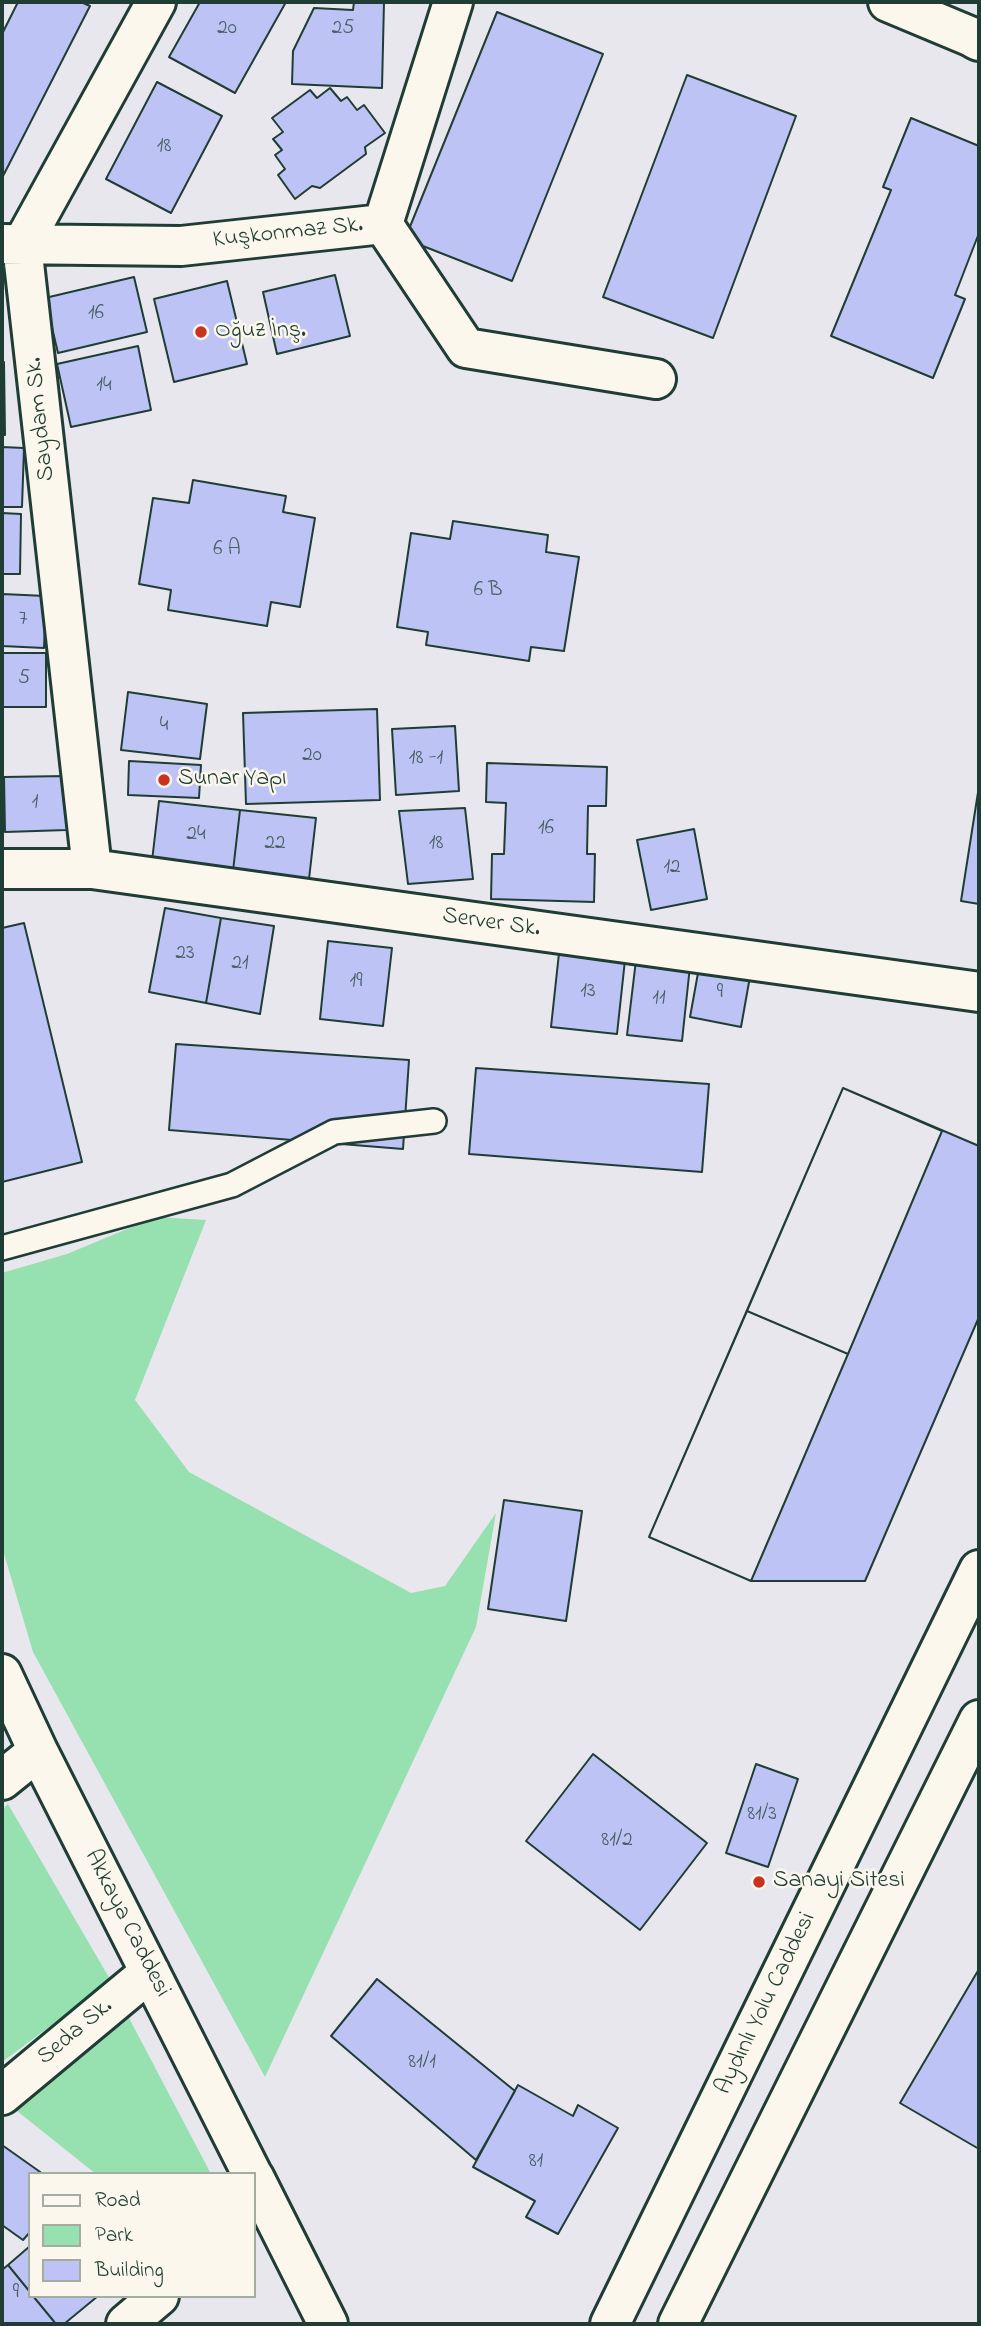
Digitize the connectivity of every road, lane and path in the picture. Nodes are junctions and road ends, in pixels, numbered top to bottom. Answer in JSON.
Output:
{"nodes":[{"id":1,"x":156,"y":2,"type":"edge"},
{"id":2,"x":453,"y":2,"type":"edge"},
{"id":3,"x":888,"y":2,"type":"edge"},
{"id":4,"x":978,"y":40,"type":"edge"},
{"id":5,"x":383,"y":224,"type":"junction"},
{"id":6,"x":12,"y":244,"type":"edge"},
{"id":7,"x":656,"y":379,"type":"dead end"},
{"id":8,"x":2,"y":869,"type":"edge"},
{"id":9,"x":92,"y":869,"type":"junction"},
{"id":10,"x":979,"y":992,"type":"edge"},
{"id":11,"x":434,"y":1121,"type":"dead end"},
{"id":12,"x":2,"y":1248,"type":"edge"},
{"id":13,"x":979,"y":1570,"type":"edge"},
{"id":14,"x":2,"y":1674,"type":"edge"},
{"id":15,"x":979,"y":1720,"type":"edge"},
{"id":16,"x":37,"y":1751,"type":"junction"},
{"id":17,"x":2,"y":1780,"type":"edge"},
{"id":18,"x":150,"y":1972,"type":"junction"},
{"id":19,"x":2,"y":2095,"type":"edge"},
{"id":20,"x":247,"y":2172,"type":"edge"},
{"id":21,"x":257,"y":2193,"type":"edge"},
{"id":22,"x":157,"y":2298,"type":"edge"},
{"id":23,"x":126,"y":2324,"type":"edge"},
{"id":24,"x":328,"y":2324,"type":"edge"},
{"id":25,"x":610,"y":2324,"type":"edge"},
{"id":26,"x":678,"y":2324,"type":"edge"}],
"edges":[{"from":1,"to":6,"type":"street"},
{"from":2,"to":5,"type":"street","name":"Kuşkonmaz Sk."},
{"from":3,"to":4,"type":"street"},
{"from":5,"to":6,"type":"street","name":"Kuşkonmaz Sk."},
{"from":5,"to":7,"type":"street"},
{"from":6,"to":9,"type":"street","name":"Saydam Sk."},
{"from":8,"to":9,"type":"street","name":"Server Sk."},
{"from":9,"to":10,"type":"street","name":"Server Sk."},
{"from":11,"to":12,"type":"lane"},
{"from":13,"to":25,"type":"street","name":"Aydınlı Yolu Caddesi"},
{"from":14,"to":16,"type":"street","name":"Akkaya Caddesi"},
{"from":15,"to":26,"type":"street"},
{"from":16,"to":17,"type":"street"},
{"from":16,"to":18,"type":"street","name":"Akkaya Caddesi"},
{"from":18,"to":19,"type":"street","name":"Seda Sk."},
{"from":18,"to":20,"type":"street","name":"Akkaya Caddesi"},
{"from":21,"to":24,"type":"street","name":"Akkaya Caddesi"},
{"from":22,"to":23,"type":"street"}]}
